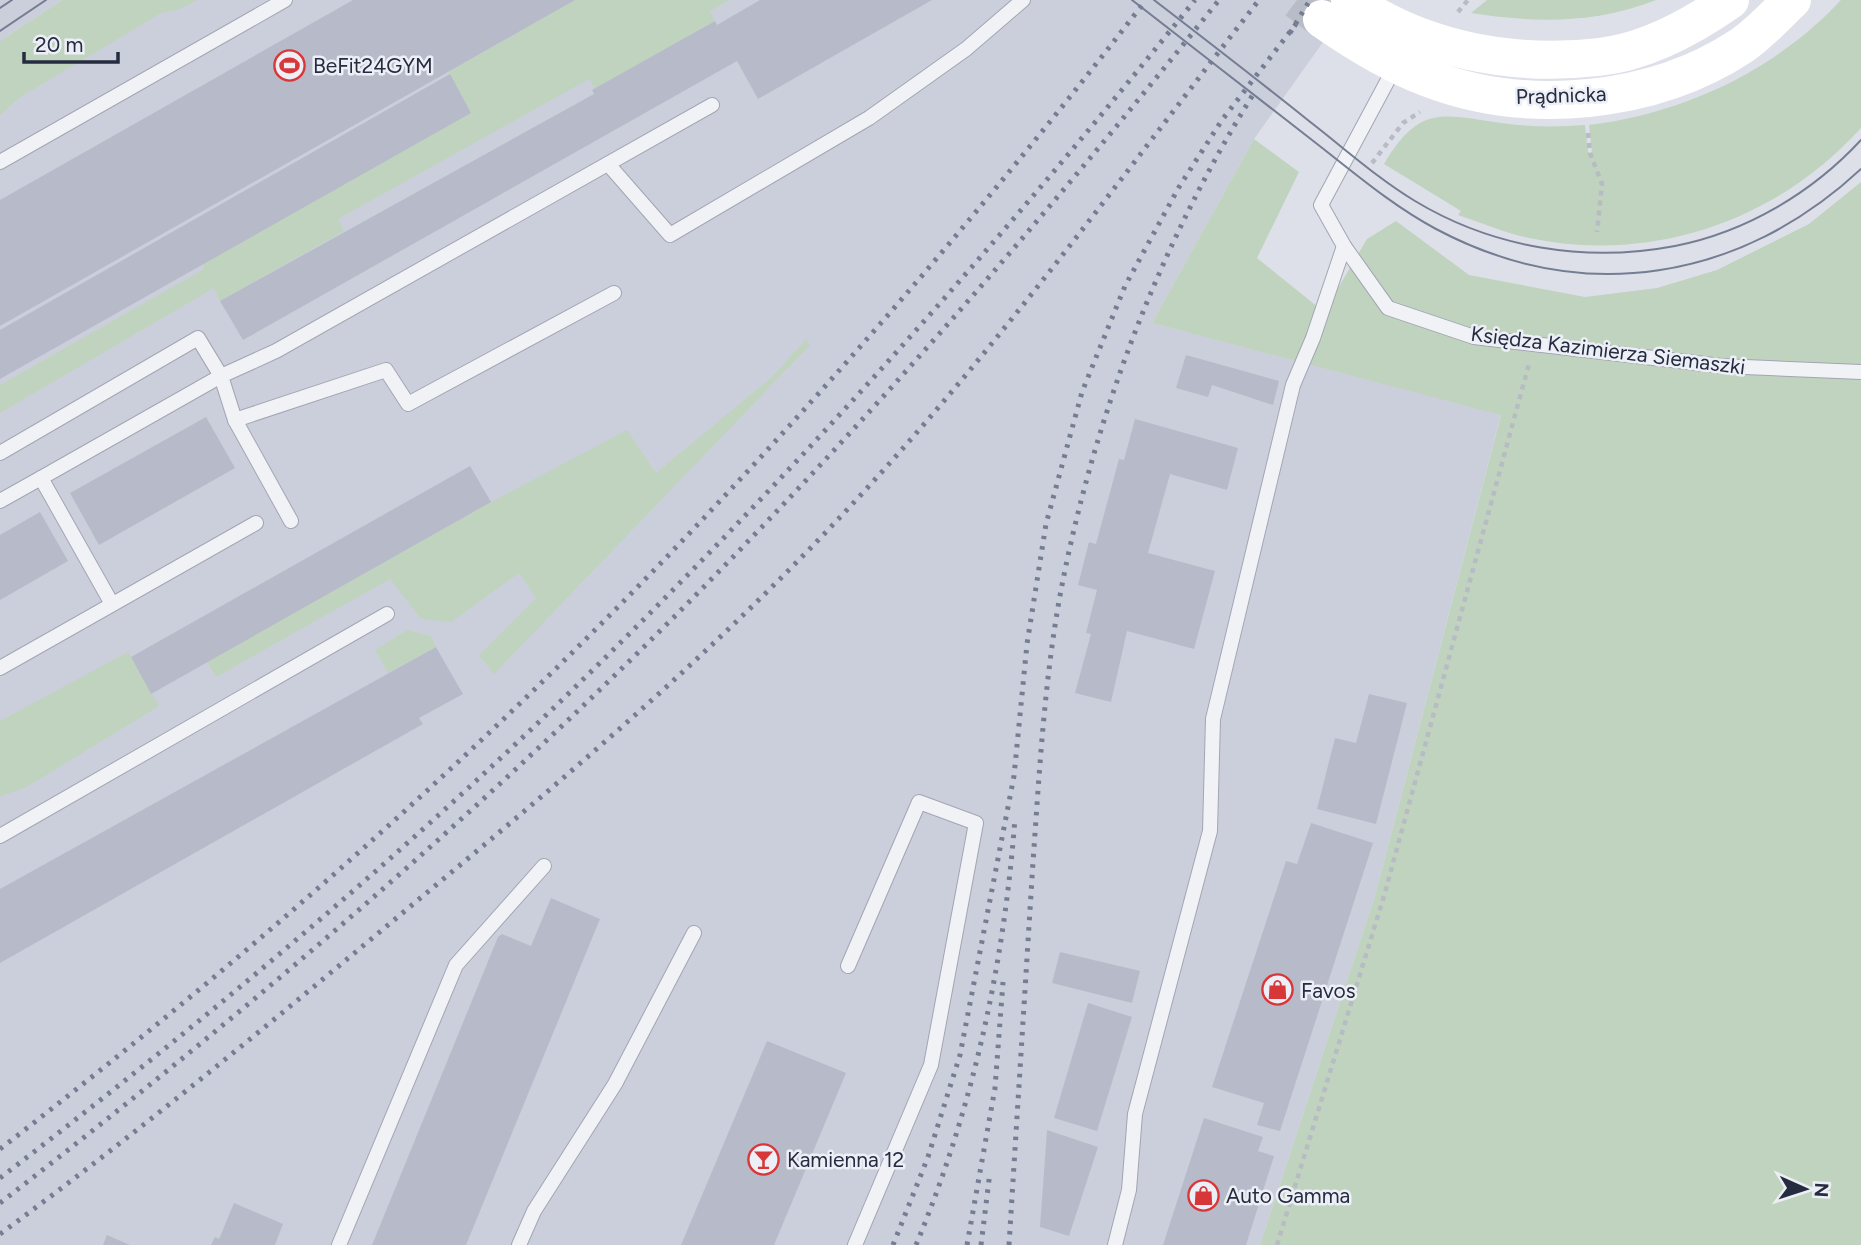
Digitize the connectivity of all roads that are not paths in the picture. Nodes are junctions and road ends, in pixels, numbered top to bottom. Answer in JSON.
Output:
{"nodes":[{"id":1,"x":285,"y":0,"type":"edge"},
{"id":2,"x":1023,"y":0,"type":"edge"},
{"id":3,"x":1731,"y":0,"type":"edge"},
{"id":4,"x":1792,"y":0,"type":"edge"},
{"id":5,"x":1336,"y":10,"type":"tunnel mouth"},
{"id":6,"x":1403,"y":50,"type":"junction"},
{"id":7,"x":712,"y":105,"type":"dead end"},
{"id":8,"x":0,"y":162,"type":"edge"},
{"id":9,"x":608,"y":164,"type":"junction"},
{"id":10,"x":1344,"y":246,"type":"junction"},
{"id":11,"x":614,"y":293,"type":"dead end"},
{"id":12,"x":1861,"y":372,"type":"edge"},
{"id":13,"x":220,"y":376,"type":"junction"},
{"id":14,"x":235,"y":420,"type":"junction"},
{"id":15,"x":0,"y":453,"type":"edge"},
{"id":16,"x":41,"y":478,"type":"junction"},
{"id":17,"x":0,"y":501,"type":"edge"},
{"id":18,"x":291,"y":521,"type":"dead end"},
{"id":19,"x":256,"y":523,"type":"dead end"},
{"id":20,"x":112,"y":604,"type":"junction"},
{"id":21,"x":387,"y":614,"type":"dead end"},
{"id":22,"x":0,"y":668,"type":"edge"},
{"id":23,"x":0,"y":836,"type":"edge"},
{"id":24,"x":544,"y":866,"type":"dead end"},
{"id":25,"x":694,"y":933,"type":"dead end"},
{"id":26,"x":848,"y":966,"type":"dead end"},
{"id":27,"x":338,"y":1245,"type":"edge"},
{"id":28,"x":519,"y":1245,"type":"edge"},
{"id":29,"x":856,"y":1245,"type":"edge"},
{"id":30,"x":1115,"y":1245,"type":"edge"}],
"edges":[{"from":1,"to":8,"type":"lane"},
{"from":2,"to":9,"type":"lane"},
{"from":3,"to":6,"type":"street","name":"Prądnicka"},
{"from":4,"to":6,"type":"street","name":"Prądnicka"},
{"from":5,"to":6,"type":"street","name":"Prądnicka"},
{"from":6,"to":10,"type":"lane","name":"Księdza Kazimierza Siemaszki"},
{"from":7,"to":9,"type":"lane"},
{"from":9,"to":13,"type":"lane"},
{"from":10,"to":12,"type":"lane","name":"Księdza Kazimierza Siemaszki"},
{"from":10,"to":30,"type":"lane"},
{"from":11,"to":14,"type":"lane"},
{"from":13,"to":14,"type":"lane"},
{"from":13,"to":15,"type":"lane"},
{"from":13,"to":16,"type":"lane"},
{"from":14,"to":18,"type":"lane"},
{"from":16,"to":17,"type":"lane"},
{"from":16,"to":20,"type":"lane"},
{"from":19,"to":20,"type":"lane"},
{"from":20,"to":22,"type":"lane"},
{"from":21,"to":23,"type":"lane"},
{"from":24,"to":27,"type":"lane"},
{"from":25,"to":28,"type":"lane"},
{"from":26,"to":29,"type":"lane"}]}
